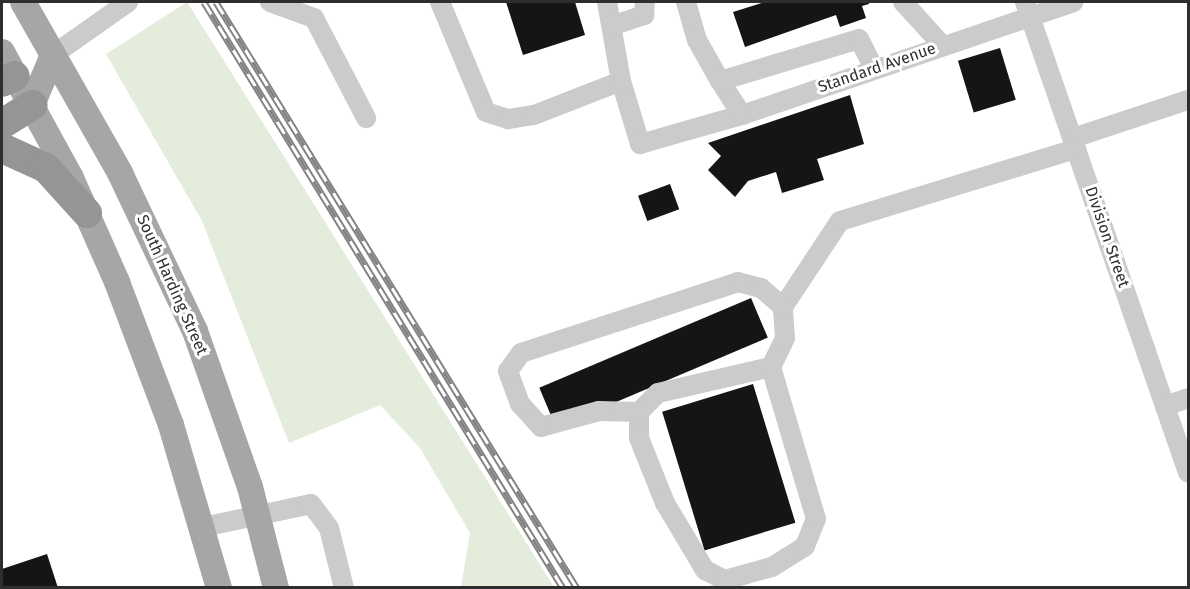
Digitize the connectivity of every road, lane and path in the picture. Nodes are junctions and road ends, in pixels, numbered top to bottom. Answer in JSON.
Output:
{"nodes":[{"id":1,"x":23,"y":2,"type":"edge"},
{"id":2,"x":128,"y":2,"type":"edge"},
{"id":3,"x":270,"y":2,"type":"edge"},
{"id":4,"x":440,"y":2,"type":"edge"},
{"id":5,"x":607,"y":2,"type":"edge"},
{"id":6,"x":645,"y":2,"type":"edge"},
{"id":7,"x":686,"y":2,"type":"edge"},
{"id":8,"x":903,"y":2,"type":"edge"},
{"id":9,"x":1074,"y":2,"type":"edge"},
{"id":10,"x":1028,"y":9,"type":"edge"},
{"id":11,"x":614,"y":24,"type":"junction"},
{"id":12,"x":943,"y":46,"type":"junction"},
{"id":13,"x":53,"y":55,"type":"junction"},
{"id":14,"x":874,"y":69,"type":"junction"},
{"id":15,"x":6,"y":70,"type":"edge"},
{"id":16,"x":621,"y":81,"type":"junction"},
{"id":17,"x":720,"y":81,"type":"junction"},
{"id":18,"x":1188,"y":100,"type":"edge"},
{"id":19,"x":32,"y":105,"type":"junction"},
{"id":20,"x":742,"y":115,"type":"junction"},
{"id":21,"x":366,"y":118,"type":"dead end"},
{"id":22,"x":2,"y":124,"type":"edge"},
{"id":23,"x":1075,"y":144,"type":"junction"},
{"id":24,"x":2,"y":148,"type":"edge"},
{"id":25,"x":87,"y":213,"type":"junction"},
{"id":26,"x":783,"y":308,"type":"junction"},
{"id":27,"x":771,"y":367,"type":"junction"},
{"id":28,"x":1188,"y":398,"type":"edge"},
{"id":29,"x":1166,"y":406,"type":"junction"},
{"id":30,"x":639,"y":412,"type":"junction"},
{"id":31,"x":1188,"y":473,"type":"edge"},
{"id":32,"x":257,"y":513,"type":"junction"},
{"id":33,"x":203,"y":527,"type":"junction"},
{"id":34,"x":219,"y":588,"type":"edge"},
{"id":35,"x":276,"y":588,"type":"edge"},
{"id":36,"x":344,"y":588,"type":"edge"}],
"edges":[{"from":1,"to":13,"type":"main road","name":"South Harding Street"},
{"from":2,"to":13,"type":"street"},
{"from":3,"to":21,"type":"street"},
{"from":4,"to":16,"type":"street"},
{"from":5,"to":11,"type":"street"},
{"from":6,"to":11,"type":"street"},
{"from":7,"to":17,"type":"street"},
{"from":8,"to":12,"type":"street"},
{"from":9,"to":10,"type":"street","name":"Standard Avenue"},
{"from":10,"to":12,"type":"street","name":"Standard Avenue"},
{"from":10,"to":23,"type":"street","name":"Division Street"},
{"from":11,"to":16,"type":"street"},
{"from":12,"to":14,"type":"street","name":"Standard Avenue"},
{"from":13,"to":15,"type":"main road"},
{"from":13,"to":19,"type":"main road"},
{"from":13,"to":32,"type":"main road","name":"South Harding Street"},
{"from":14,"to":17,"type":"street"},
{"from":14,"to":20,"type":"street","name":"Standard Avenue"},
{"from":15,"to":19,"type":"main road"},
{"from":16,"to":20,"type":"street","name":"Standard Avenue"},
{"from":17,"to":20,"type":"street"},
{"from":18,"to":23,"type":"street"},
{"from":19,"to":22,"type":"highway"},
{"from":19,"to":25,"type":"main road"},
{"from":23,"to":26,"type":"street"},
{"from":23,"to":29,"type":"street","name":"Division Street"},
{"from":24,"to":25,"type":"highway"},
{"from":25,"to":33,"type":"main road"},
{"from":26,"to":27,"type":"street"},
{"from":26,"to":30,"type":"street"},
{"from":27,"to":30,"type":"street"},
{"from":27,"to":30,"type":"street"},
{"from":28,"to":29,"type":"street"},
{"from":29,"to":31,"type":"street","name":"Division Street"},
{"from":32,"to":33,"type":"street"},
{"from":32,"to":35,"type":"main road","name":"South Harding Street"},
{"from":32,"to":36,"type":"street"},
{"from":33,"to":34,"type":"main road"}]}
